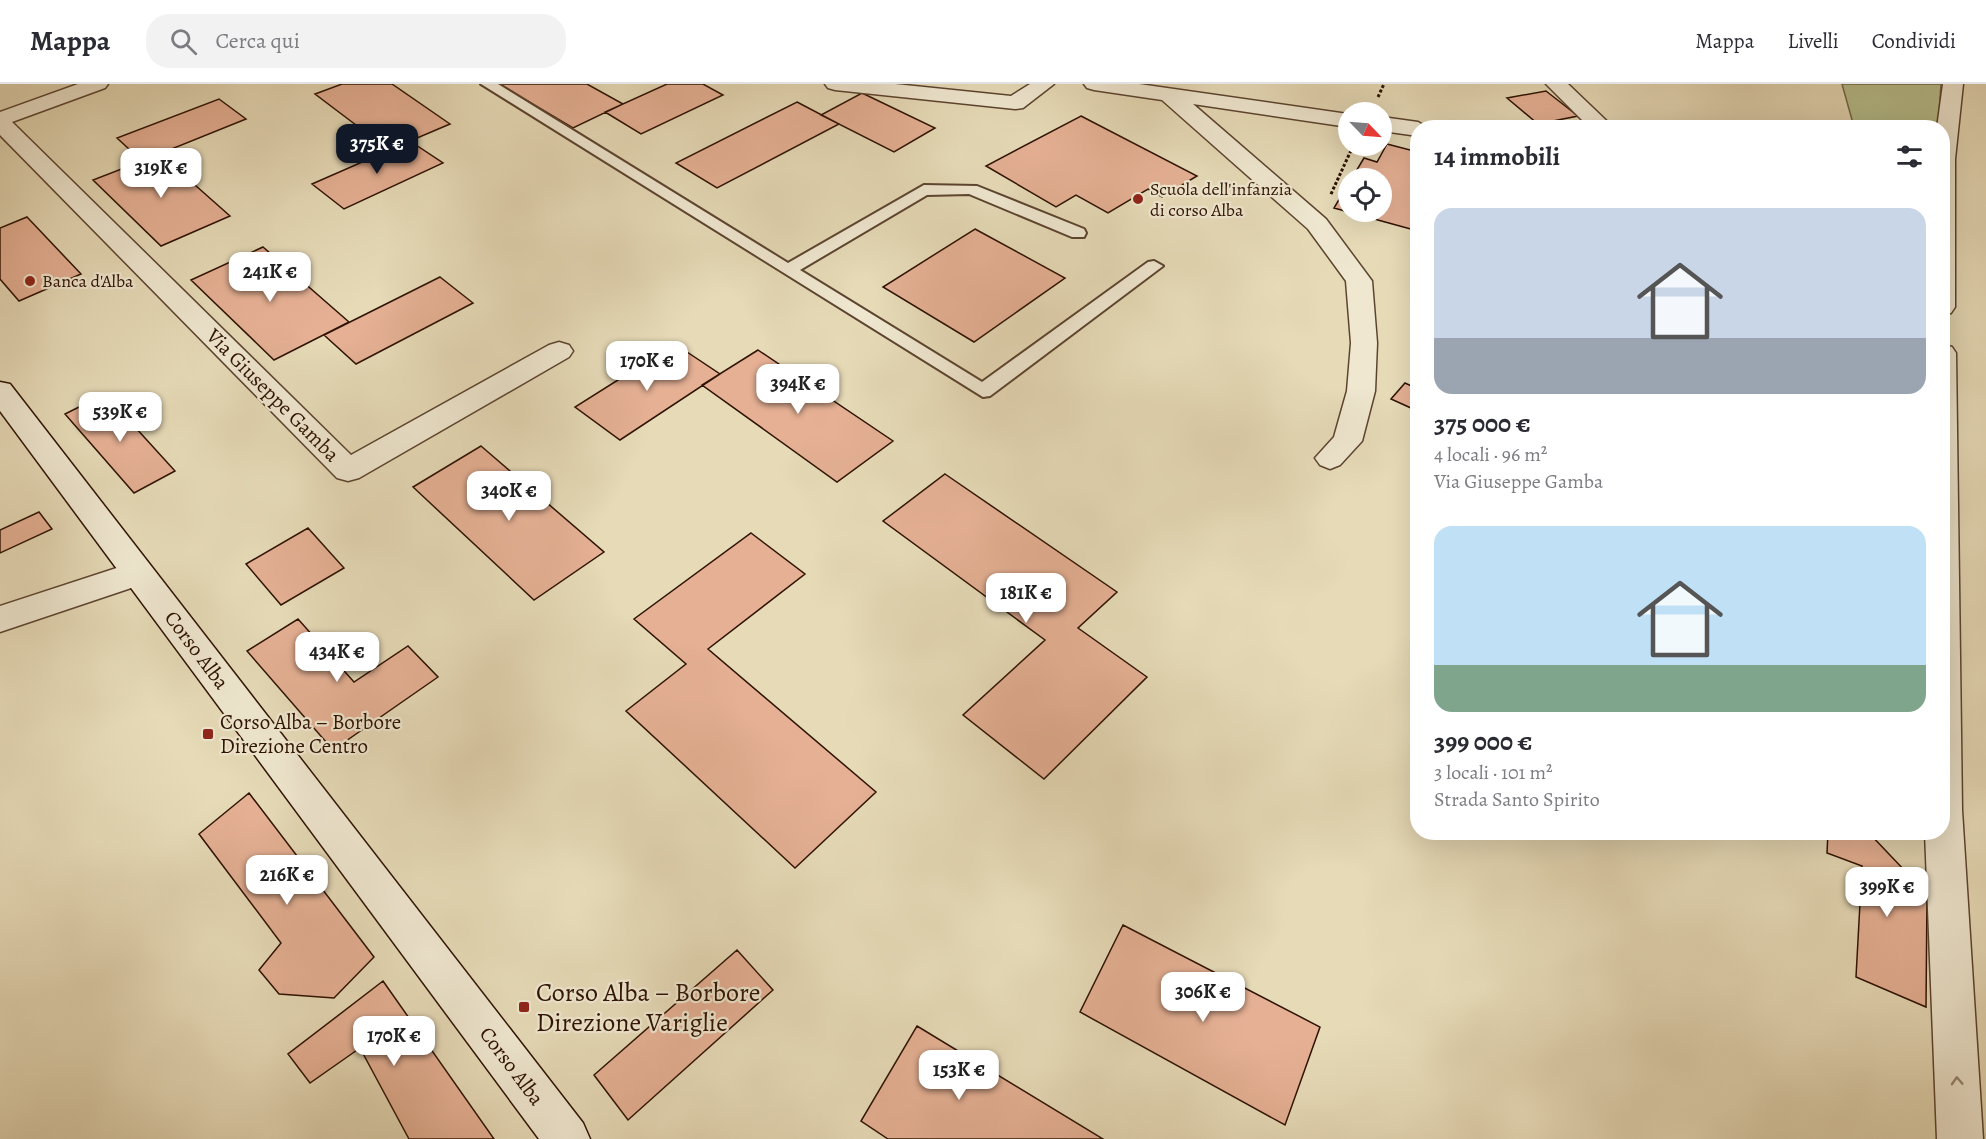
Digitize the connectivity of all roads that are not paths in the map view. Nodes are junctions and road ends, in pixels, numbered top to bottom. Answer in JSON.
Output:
{"nodes":[{"id":1,"x":98,"y":84,"type":"edge"},
{"id":2,"x":488,"y":84,"type":"edge"},
{"id":3,"x":835,"y":84,"type":"edge"},
{"id":4,"x":1044,"y":84,"type":"edge"},
{"id":5,"x":1094,"y":84,"type":"edge"},
{"id":6,"x":1556,"y":84,"type":"edge"},
{"id":7,"x":1953,"y":84,"type":"edge"},
{"id":8,"x":1169,"y":95,"type":"junction"},
{"id":9,"x":1338,"y":119,"type":"edge"},
{"id":10,"x":1594,"y":120,"type":"edge"},
{"id":11,"x":1949,"y":120,"type":"edge"},
{"id":12,"x":0,"y":121,"type":"edge"},
{"id":13,"x":1392,"y":125,"type":"edge"},
{"id":14,"x":1410,"y":128,"type":"edge"},
{"id":15,"x":1078,"y":233,"type":"dead end"},
{"id":16,"x":1154,"y":266,"type":"dead end"},
{"id":17,"x":788,"y":270,"type":"junction"},
{"id":18,"x":559,"y":351,"type":"dead end"},
{"id":19,"x":1,"y":394,"type":"edge"},
{"id":20,"x":1330,"y":458,"type":"dead end"},
{"id":21,"x":138,"y":573,"type":"junction"},
{"id":22,"x":0,"y":619,"type":"edge"},
{"id":23,"x":1945,"y":840,"type":"edge"},
{"id":24,"x":567,"y":1139,"type":"edge"},
{"id":25,"x":1960,"y":1139,"type":"edge"}],
"edges":[{"from":1,"to":12,"type":"street"},
{"from":2,"to":17,"type":"lane"},
{"from":3,"to":4,"type":"street"},
{"from":5,"to":8,"type":"street"},
{"from":6,"to":10,"type":"street"},
{"from":7,"to":11,"type":"street"},
{"from":8,"to":9,"type":"street"},
{"from":8,"to":20,"type":"street"},
{"from":12,"to":18,"type":"street","name":"Via Giuseppe Gamba"},
{"from":13,"to":14,"type":"street"},
{"from":15,"to":17,"type":"lane"},
{"from":16,"to":17,"type":"lane"},
{"from":19,"to":21,"type":"street","name":"Corso Alba"},
{"from":21,"to":22,"type":"street"},
{"from":21,"to":24,"type":"street","name":"Corso Alba"},
{"from":25,"to":23,"type":"street","one_way":true}]}
